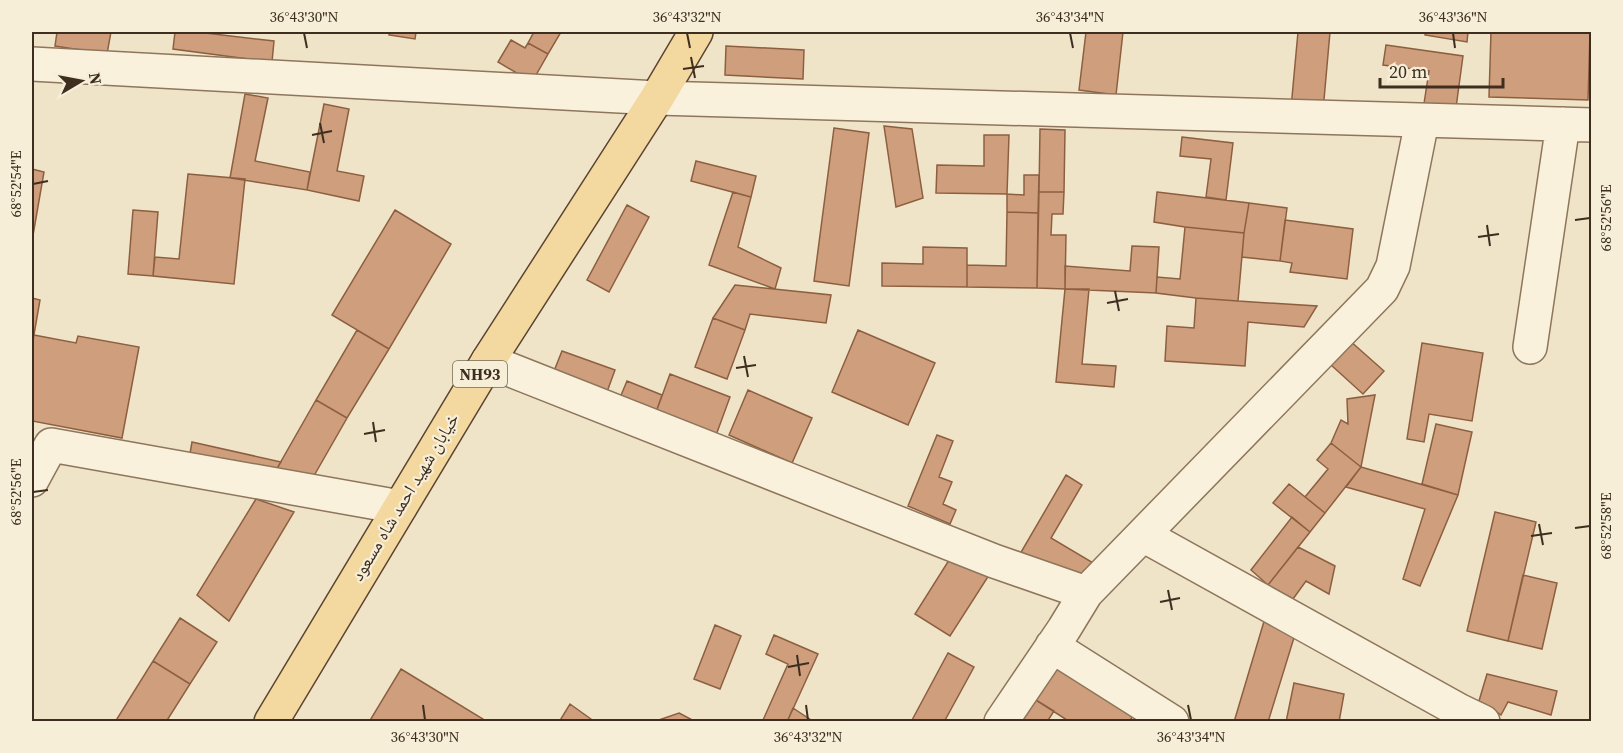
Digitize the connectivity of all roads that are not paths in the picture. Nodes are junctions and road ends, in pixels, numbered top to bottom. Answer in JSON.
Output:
{"nodes":[{"id":1,"x":696,"y":32,"type":"edge"},
{"id":2,"x":32,"y":64,"type":"edge"},
{"id":3,"x":657,"y":98,"type":"junction"},
{"id":4,"x":1422,"y":121,"type":"junction"},
{"id":5,"x":1577,"y":124,"type":"edge"},
{"id":6,"x":1530,"y":347,"type":"dead end"},
{"id":7,"x":488,"y":361,"type":"junction"},
{"id":8,"x":32,"y":480,"type":"edge"},
{"id":9,"x":400,"y":507,"type":"junction"},
{"id":10,"x":1143,"y":536,"type":"junction"},
{"id":11,"x":1086,"y":593,"type":"junction"},
{"id":12,"x":1052,"y":646,"type":"junction"},
{"id":13,"x":271,"y":722,"type":"edge"},
{"id":14,"x":1002,"y":722,"type":"edge"},
{"id":15,"x":1172,"y":722,"type":"edge"},
{"id":16,"x":1483,"y":722,"type":"edge"}],
"edges":[{"from":1,"to":3,"type":"main road","name":"خیابان شهید احمد شاه مسعود","number":"NH93"},
{"from":2,"to":3,"type":"street"},
{"from":3,"to":4,"type":"street"},
{"from":3,"to":7,"type":"main road","name":"خیابان شهید احمد شاه مسعود","number":"NH93"},
{"from":4,"to":5,"type":"street"},
{"from":4,"to":10,"type":"street"},
{"from":5,"to":6,"type":"street"},
{"from":7,"to":9,"type":"main road","name":"خیابان شهید احمد شاه مسعود","number":"NH93"},
{"from":7,"to":11,"type":"street"},
{"from":8,"to":9,"type":"street"},
{"from":9,"to":13,"type":"main road","name":"خیابان شهید احمد شاه مسعود","number":"NH93"},
{"from":10,"to":11,"type":"street"},
{"from":10,"to":16,"type":"street"},
{"from":11,"to":12,"type":"street"},
{"from":12,"to":14,"type":"street"},
{"from":12,"to":15,"type":"street"}]}
